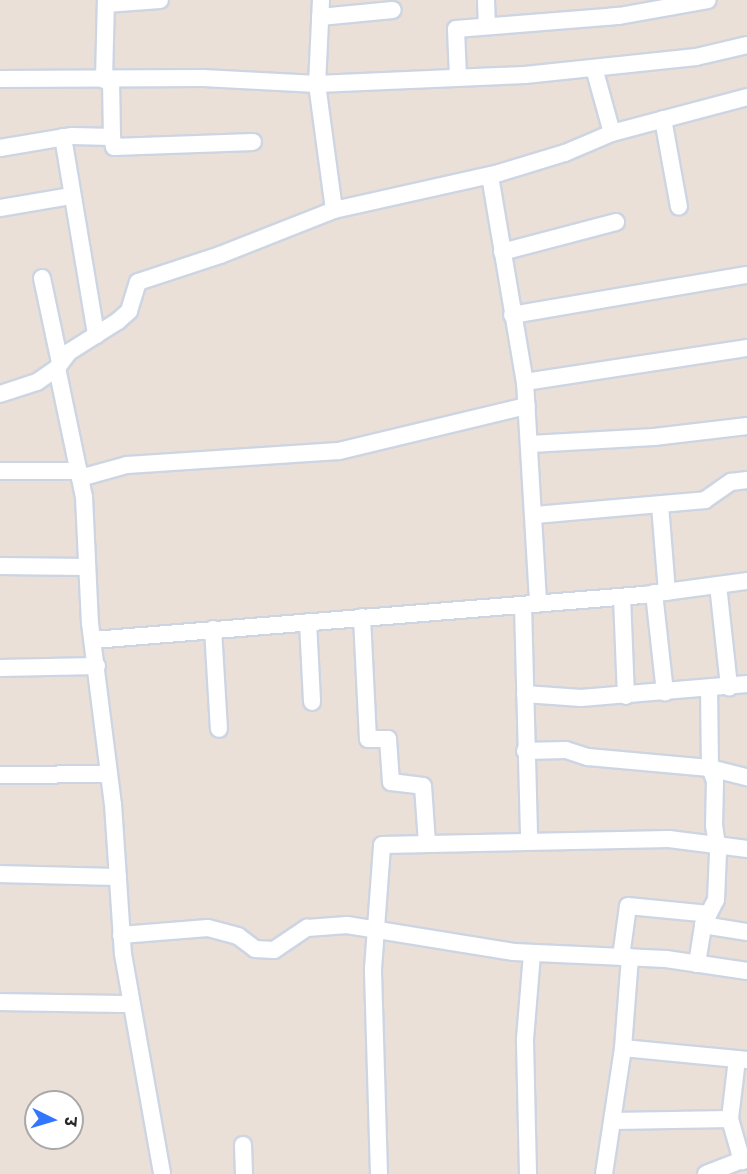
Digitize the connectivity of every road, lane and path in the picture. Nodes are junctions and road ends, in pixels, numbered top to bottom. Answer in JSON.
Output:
{"nodes":[{"id":1,"x":160,"y":0,"type":"edge"},
{"id":2,"x":486,"y":0,"type":"edge"},
{"id":3,"x":708,"y":0,"type":"edge"},
{"id":4,"x":106,"y":2,"type":"edge"},
{"id":5,"x":320,"y":8,"type":"edge"},
{"id":6,"x":393,"y":10,"type":"dead end"},
{"id":7,"x":488,"y":26,"type":"junction"},
{"id":8,"x":747,"y":45,"type":"edge"},
{"id":9,"x":594,"y":68,"type":"junction"},
{"id":10,"x":458,"y":77,"type":"junction"},
{"id":11,"x":0,"y":79,"type":"edge"},
{"id":12,"x":107,"y":80,"type":"junction"},
{"id":13,"x":317,"y":84,"type":"junction"},
{"id":14,"x":747,"y":97,"type":"edge"},
{"id":15,"x":663,"y":119,"type":"junction"},
{"id":16,"x":612,"y":133,"type":"junction"},
{"id":17,"x":63,"y":137,"type":"junction"},
{"id":18,"x":112,"y":137,"type":"junction"},
{"id":19,"x":253,"y":142,"type":"dead end"},
{"id":20,"x":0,"y":148,"type":"edge"},
{"id":21,"x":490,"y":176,"type":"junction"},
{"id":22,"x":71,"y":196,"type":"junction"},
{"id":23,"x":679,"y":207,"type":"dead end"},
{"id":24,"x":0,"y":208,"type":"edge"},
{"id":25,"x":334,"y":210,"type":"junction"},
{"id":26,"x":616,"y":222,"type":"dead end"},
{"id":27,"x":502,"y":252,"type":"junction"},
{"id":28,"x":747,"y":275,"type":"edge"},
{"id":29,"x":42,"y":278,"type":"dead end"},
{"id":30,"x":512,"y":315,"type":"junction"},
{"id":31,"x":96,"y":335,"type":"junction"},
{"id":32,"x":747,"y":348,"type":"edge"},
{"id":33,"x":58,"y":366,"type":"junction"},
{"id":34,"x":525,"y":382,"type":"junction"},
{"id":35,"x":0,"y":394,"type":"edge"},
{"id":36,"x":528,"y":406,"type":"junction"},
{"id":37,"x":747,"y":426,"type":"edge"},
{"id":38,"x":531,"y":444,"type":"junction"},
{"id":39,"x":0,"y":471,"type":"edge"},
{"id":40,"x":79,"y":475,"type":"junction"},
{"id":41,"x":747,"y":480,"type":"edge"},
{"id":42,"x":660,"y":505,"type":"junction"},
{"id":43,"x":535,"y":515,"type":"junction"},
{"id":44,"x":0,"y":566,"type":"edge"},
{"id":45,"x":86,"y":567,"type":"junction"},
{"id":46,"x":747,"y":581,"type":"edge"},
{"id":47,"x":718,"y":585,"type":"junction"},
{"id":48,"x":660,"y":593,"type":"junction"},
{"id":49,"x":622,"y":597,"type":"junction"},
{"id":50,"x":530,"y":605,"type":"junction"},
{"id":51,"x":362,"y":617,"type":"junction"},
{"id":52,"x":308,"y":622,"type":"junction"},
{"id":53,"x":213,"y":629,"type":"junction"},
{"id":54,"x":93,"y":640,"type":"junction"},
{"id":55,"x":97,"y":666,"type":"junction"},
{"id":56,"x":0,"y":668,"type":"edge"},
{"id":57,"x":747,"y":684,"type":"edge"},
{"id":58,"x":729,"y":687,"type":"junction"},
{"id":59,"x":709,"y":689,"type":"junction"},
{"id":60,"x":665,"y":692,"type":"junction"},
{"id":61,"x":525,"y":694,"type":"junction"},
{"id":62,"x":626,"y":696,"type":"junction"},
{"id":63,"x":312,"y":702,"type":"dead end"},
{"id":64,"x":219,"y":729,"type":"dead end"},
{"id":65,"x":525,"y":751,"type":"junction"},
{"id":66,"x":710,"y":768,"type":"junction"},
{"id":67,"x":109,"y":774,"type":"junction"},
{"id":68,"x":0,"y":775,"type":"edge"},
{"id":69,"x":747,"y":777,"type":"edge"},
{"id":70,"x":529,"y":839,"type":"junction"},
{"id":71,"x":427,"y":843,"type":"junction"},
{"id":72,"x":717,"y":844,"type":"junction"},
{"id":73,"x":747,"y":849,"type":"edge"},
{"id":74,"x":0,"y":874,"type":"edge"},
{"id":75,"x":118,"y":877,"type":"junction"},
{"id":76,"x":706,"y":919,"type":"junction"},
{"id":77,"x":377,"y":932,"type":"junction"},
{"id":78,"x":747,"y":932,"type":"edge"},
{"id":79,"x":121,"y":935,"type":"junction"},
{"id":80,"x":532,"y":952,"type":"junction"},
{"id":81,"x":625,"y":957,"type":"junction"},
{"id":82,"x":697,"y":964,"type":"junction"},
{"id":83,"x":747,"y":971,"type":"edge"},
{"id":84,"x":0,"y":1002,"type":"edge"},
{"id":85,"x":130,"y":1004,"type":"junction"},
{"id":86,"x":623,"y":1048,"type":"junction"},
{"id":87,"x":742,"y":1060,"type":"edge"},
{"id":88,"x":730,"y":1119,"type":"junction"},
{"id":89,"x":613,"y":1121,"type":"junction"},
{"id":90,"x":243,"y":1145,"type":"dead end"},
{"id":91,"x":744,"y":1160,"type":"edge"},
{"id":92,"x":162,"y":1174,"type":"edge"},
{"id":93,"x":244,"y":1174,"type":"edge"},
{"id":94,"x":379,"y":1174,"type":"edge"},
{"id":95,"x":528,"y":1174,"type":"edge"},
{"id":96,"x":604,"y":1174,"type":"edge"},
{"id":97,"x":708,"y":1174,"type":"edge"}],
"edges":[{"from":1,"to":4,"type":"street"},
{"from":2,"to":7,"type":"street"},
{"from":3,"to":7,"type":"street"},
{"from":4,"to":12,"type":"street"},
{"from":5,"to":6,"type":"street"},
{"from":5,"to":13,"type":"street"},
{"from":7,"to":10,"type":"street"},
{"from":8,"to":9,"type":"street"},
{"from":9,"to":10,"type":"street"},
{"from":9,"to":16,"type":"street"},
{"from":10,"to":13,"type":"street"},
{"from":11,"to":12,"type":"street"},
{"from":12,"to":13,"type":"street"},
{"from":12,"to":18,"type":"street"},
{"from":13,"to":25,"type":"street"},
{"from":14,"to":15,"type":"street"},
{"from":15,"to":16,"type":"street"},
{"from":15,"to":23,"type":"street"},
{"from":16,"to":21,"type":"street"},
{"from":17,"to":18,"type":"street"},
{"from":17,"to":20,"type":"street"},
{"from":17,"to":22,"type":"street"},
{"from":18,"to":19,"type":"street"},
{"from":21,"to":25,"type":"street"},
{"from":21,"to":27,"type":"street"},
{"from":22,"to":24,"type":"street"},
{"from":22,"to":31,"type":"street"},
{"from":25,"to":31,"type":"street"},
{"from":26,"to":27,"type":"street"},
{"from":27,"to":30,"type":"street"},
{"from":28,"to":30,"type":"street"},
{"from":29,"to":33,"type":"street"},
{"from":30,"to":34,"type":"street"},
{"from":31,"to":33,"type":"street"},
{"from":32,"to":34,"type":"street"},
{"from":33,"to":35,"type":"street"},
{"from":33,"to":40,"type":"street"},
{"from":34,"to":36,"type":"street"},
{"from":36,"to":38,"type":"street"},
{"from":36,"to":40,"type":"street"},
{"from":37,"to":38,"type":"street"},
{"from":38,"to":43,"type":"street"},
{"from":39,"to":40,"type":"street"},
{"from":40,"to":45,"type":"street"},
{"from":41,"to":42,"type":"street"},
{"from":42,"to":43,"type":"street"},
{"from":42,"to":48,"type":"street"},
{"from":43,"to":50,"type":"street"},
{"from":44,"to":45,"type":"street"},
{"from":45,"to":54,"type":"street"},
{"from":46,"to":47,"type":"street"},
{"from":47,"to":48,"type":"street"},
{"from":47,"to":58,"type":"street"},
{"from":48,"to":49,"type":"street"},
{"from":48,"to":60,"type":"street"},
{"from":49,"to":50,"type":"street"},
{"from":49,"to":62,"type":"street"},
{"from":50,"to":51,"type":"street"},
{"from":50,"to":61,"type":"street"},
{"from":51,"to":52,"type":"street"},
{"from":51,"to":71,"type":"street"},
{"from":52,"to":53,"type":"street"},
{"from":52,"to":63,"type":"street"},
{"from":53,"to":54,"type":"street"},
{"from":53,"to":64,"type":"street"},
{"from":54,"to":55,"type":"street"},
{"from":55,"to":56,"type":"street"},
{"from":55,"to":67,"type":"street"},
{"from":57,"to":58,"type":"street"},
{"from":58,"to":59,"type":"street"},
{"from":59,"to":60,"type":"street"},
{"from":59,"to":66,"type":"street"},
{"from":60,"to":62,"type":"street"},
{"from":61,"to":62,"type":"street"},
{"from":61,"to":65,"type":"street"},
{"from":65,"to":66,"type":"street"},
{"from":65,"to":70,"type":"street"},
{"from":66,"to":69,"type":"street"},
{"from":66,"to":72,"type":"street"},
{"from":67,"to":68,"type":"street"},
{"from":67,"to":75,"type":"street"},
{"from":70,"to":71,"type":"street"},
{"from":70,"to":72,"type":"street"},
{"from":71,"to":77,"type":"street"},
{"from":72,"to":73,"type":"street"},
{"from":72,"to":76,"type":"street"},
{"from":74,"to":75,"type":"street"},
{"from":75,"to":79,"type":"street"},
{"from":76,"to":78,"type":"street"},
{"from":76,"to":81,"type":"street"},
{"from":76,"to":82,"type":"street"},
{"from":77,"to":79,"type":"street"},
{"from":77,"to":80,"type":"street"},
{"from":77,"to":94,"type":"street"},
{"from":79,"to":85,"type":"street"},
{"from":80,"to":81,"type":"street"},
{"from":80,"to":95,"type":"street"},
{"from":81,"to":82,"type":"street"},
{"from":81,"to":86,"type":"street"},
{"from":82,"to":83,"type":"street"},
{"from":84,"to":85,"type":"street"},
{"from":85,"to":92,"type":"street"},
{"from":86,"to":87,"type":"street"},
{"from":86,"to":89,"type":"street"},
{"from":87,"to":88,"type":"street"},
{"from":88,"to":89,"type":"street"},
{"from":88,"to":91,"type":"street"},
{"from":89,"to":96,"type":"street"},
{"from":90,"to":93,"type":"street"},
{"from":91,"to":97,"type":"street"}]}
